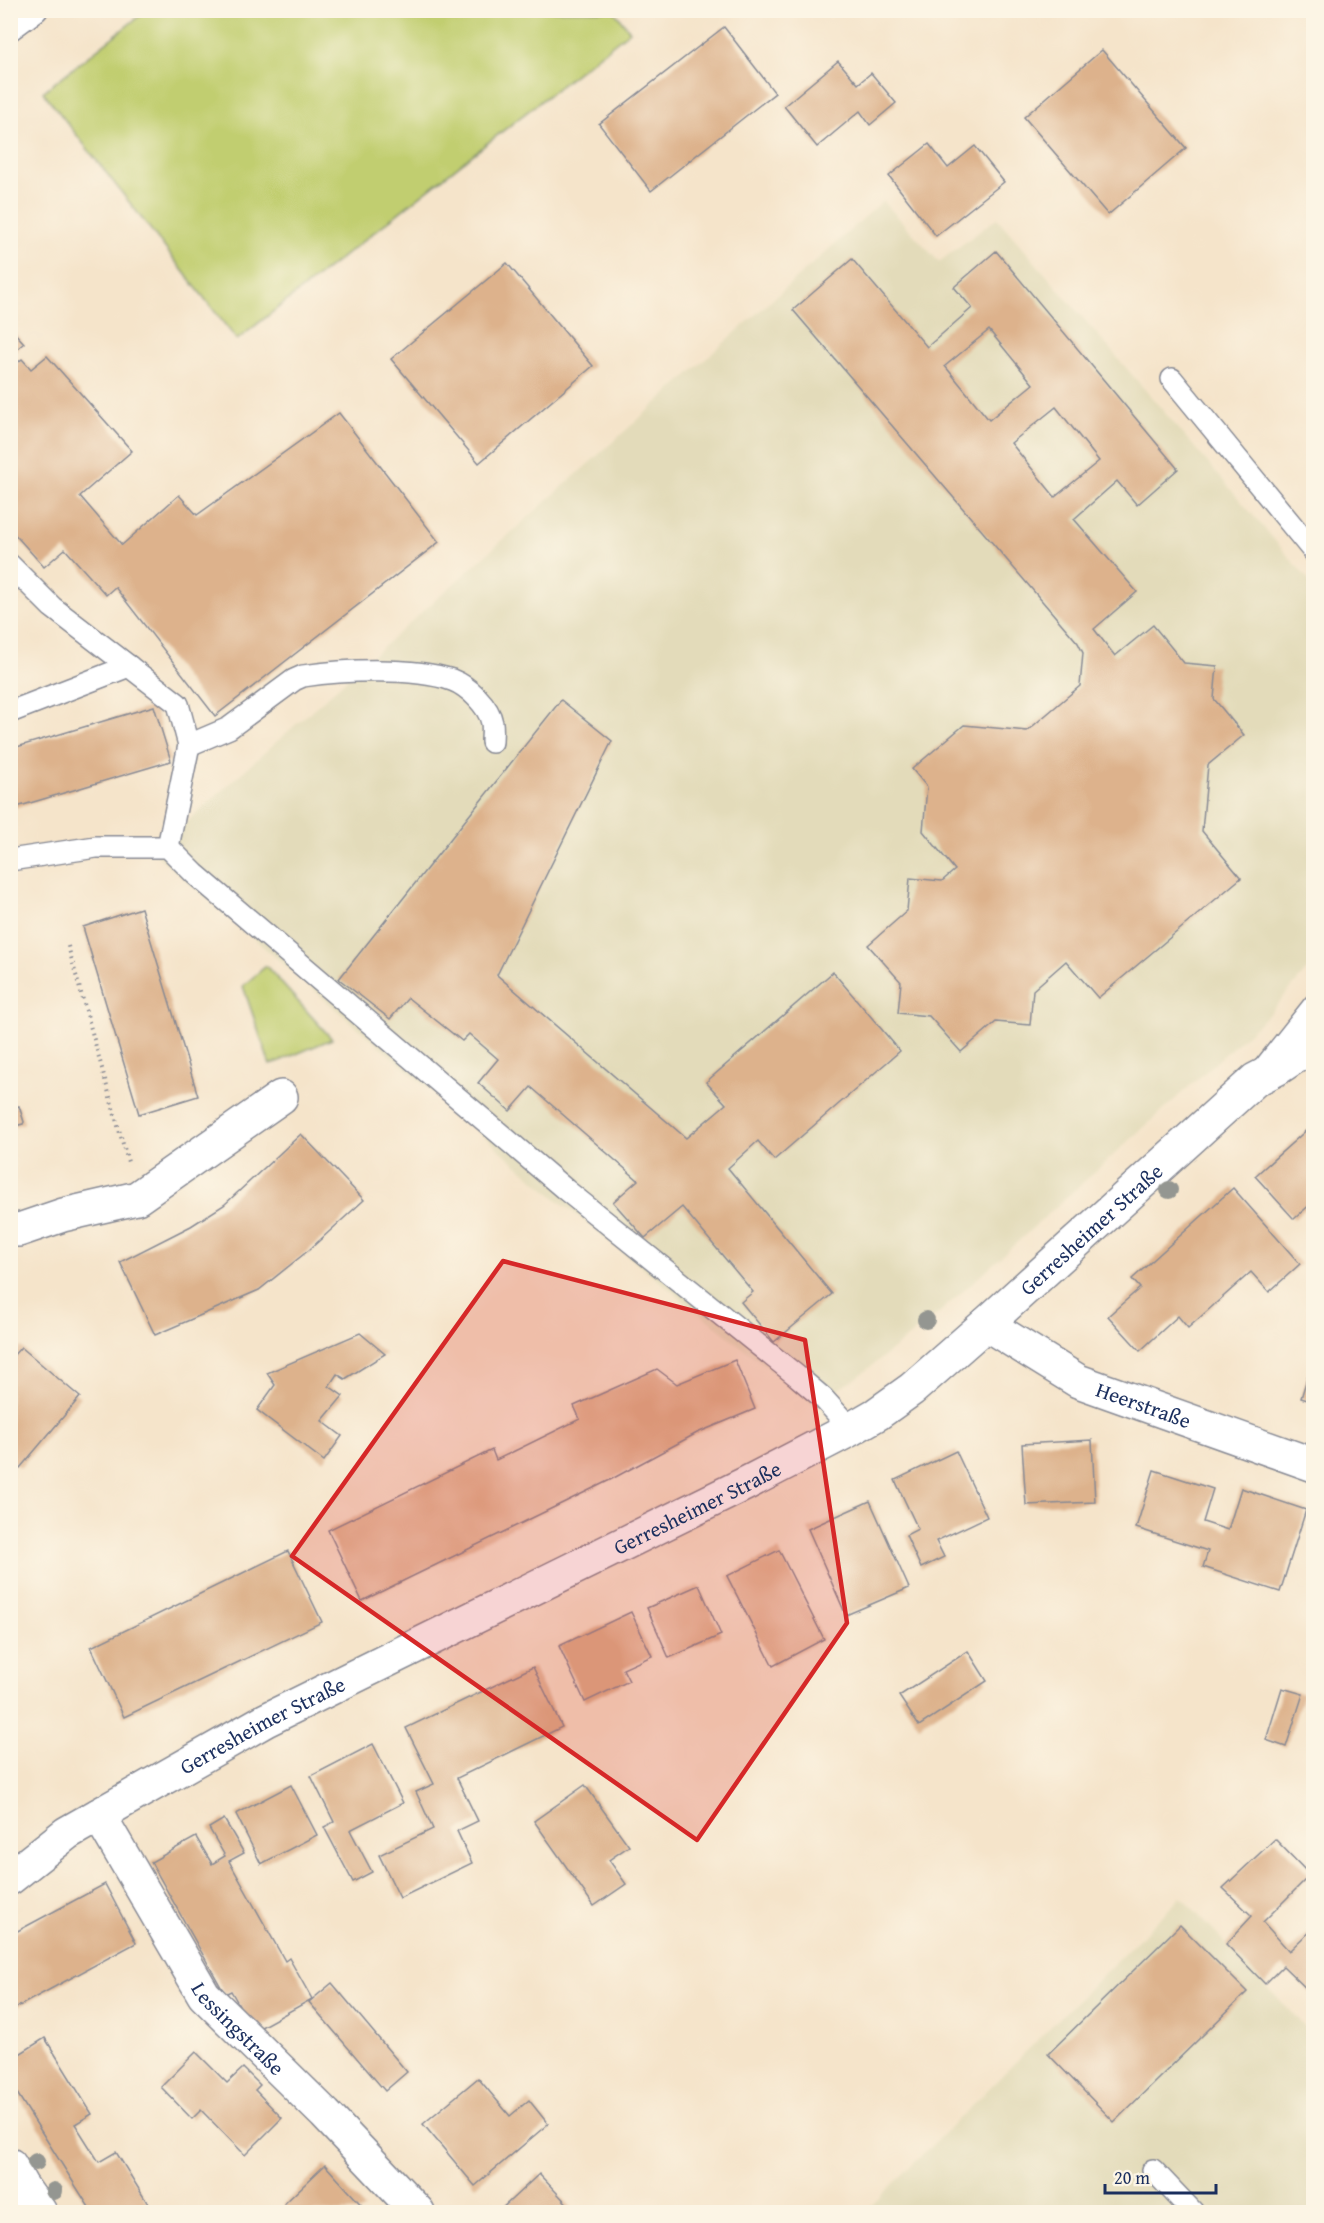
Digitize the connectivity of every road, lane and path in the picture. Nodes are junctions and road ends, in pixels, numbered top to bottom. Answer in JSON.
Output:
{"nodes":[{"id":1,"x":37,"y":10,"type":"edge"},
{"id":2,"x":10,"y":30,"type":"edge"},
{"id":3,"x":1172,"y":379,"type":"dead end"},
{"id":4,"x":1314,"y":552,"type":"edge"},
{"id":5,"x":10,"y":565,"type":"edge"},
{"id":6,"x":129,"y":666,"type":"junction"},
{"id":7,"x":10,"y":712,"type":"edge"},
{"id":8,"x":492,"y":742,"type":"dead end"},
{"id":9,"x":189,"y":745,"type":"junction"},
{"id":10,"x":168,"y":847,"type":"junction"},
{"id":11,"x":10,"y":860,"type":"edge"},
{"id":12,"x":68,"y":946,"type":"dead end"},
{"id":13,"x":1314,"y":1005,"type":"edge"},
{"id":14,"x":1314,"y":1044,"type":"edge"},
{"id":15,"x":1255,"y":1080,"type":"junction"},
{"id":16,"x":281,"y":1097,"type":"dead end"},
{"id":17,"x":137,"y":1198,"type":"junction"},
{"id":18,"x":10,"y":1229,"type":"edge"},
{"id":19,"x":986,"y":1324,"type":"junction"},
{"id":20,"x":851,"y":1429,"type":"junction"},
{"id":21,"x":1314,"y":1465,"type":"edge"},
{"id":22,"x":99,"y":1815,"type":"junction"},
{"id":23,"x":67,"y":1833,"type":"junction"},
{"id":24,"x":10,"y":1853,"type":"edge"},
{"id":25,"x":10,"y":1878,"type":"edge"},
{"id":26,"x":1152,"y":2170,"type":"dead end"},
{"id":27,"x":14,"y":2175,"type":"edge"},
{"id":28,"x":40,"y":2212,"type":"edge"},
{"id":29,"x":418,"y":2212,"type":"edge"},
{"id":30,"x":1193,"y":2212,"type":"edge"}],
"edges":[{"from":1,"to":2,"type":"lane"},
{"from":3,"to":4,"type":"lane"},
{"from":5,"to":6,"type":"lane"},
{"from":6,"to":7,"type":"lane"},
{"from":6,"to":9,"type":"lane"},
{"from":8,"to":9,"type":"lane"},
{"from":9,"to":10,"type":"lane"},
{"from":10,"to":11,"type":"lane"},
{"from":10,"to":20,"type":"lane"},
{"from":12,"to":17,"type":"path"},
{"from":13,"to":15,"type":"lane","name":"Gerresheimer Straße"},
{"from":14,"to":15,"type":"street","name":"Gerresheimer Straße"},
{"from":15,"to":19,"type":"street","name":"Gerresheimer Straße"},
{"from":16,"to":17,"type":"street"},
{"from":17,"to":18,"type":"street"},
{"from":19,"to":20,"type":"street","name":"Gerresheimer Straße"},
{"from":19,"to":21,"type":"street","name":"Heerstraße"},
{"from":20,"to":22,"type":"street","name":"Gerresheimer Straße"},
{"from":22,"to":23,"type":"street","name":"Gerresheimer Straße"},
{"from":22,"to":29,"type":"street","name":"Lessingstraße"},
{"from":23,"to":24,"type":"street","name":"Gerresheimer Straße"},
{"from":23,"to":25,"type":"street","name":"Gerresheimer Straße"},
{"from":26,"to":30,"type":"lane"},
{"from":27,"to":28,"type":"street"}]}
